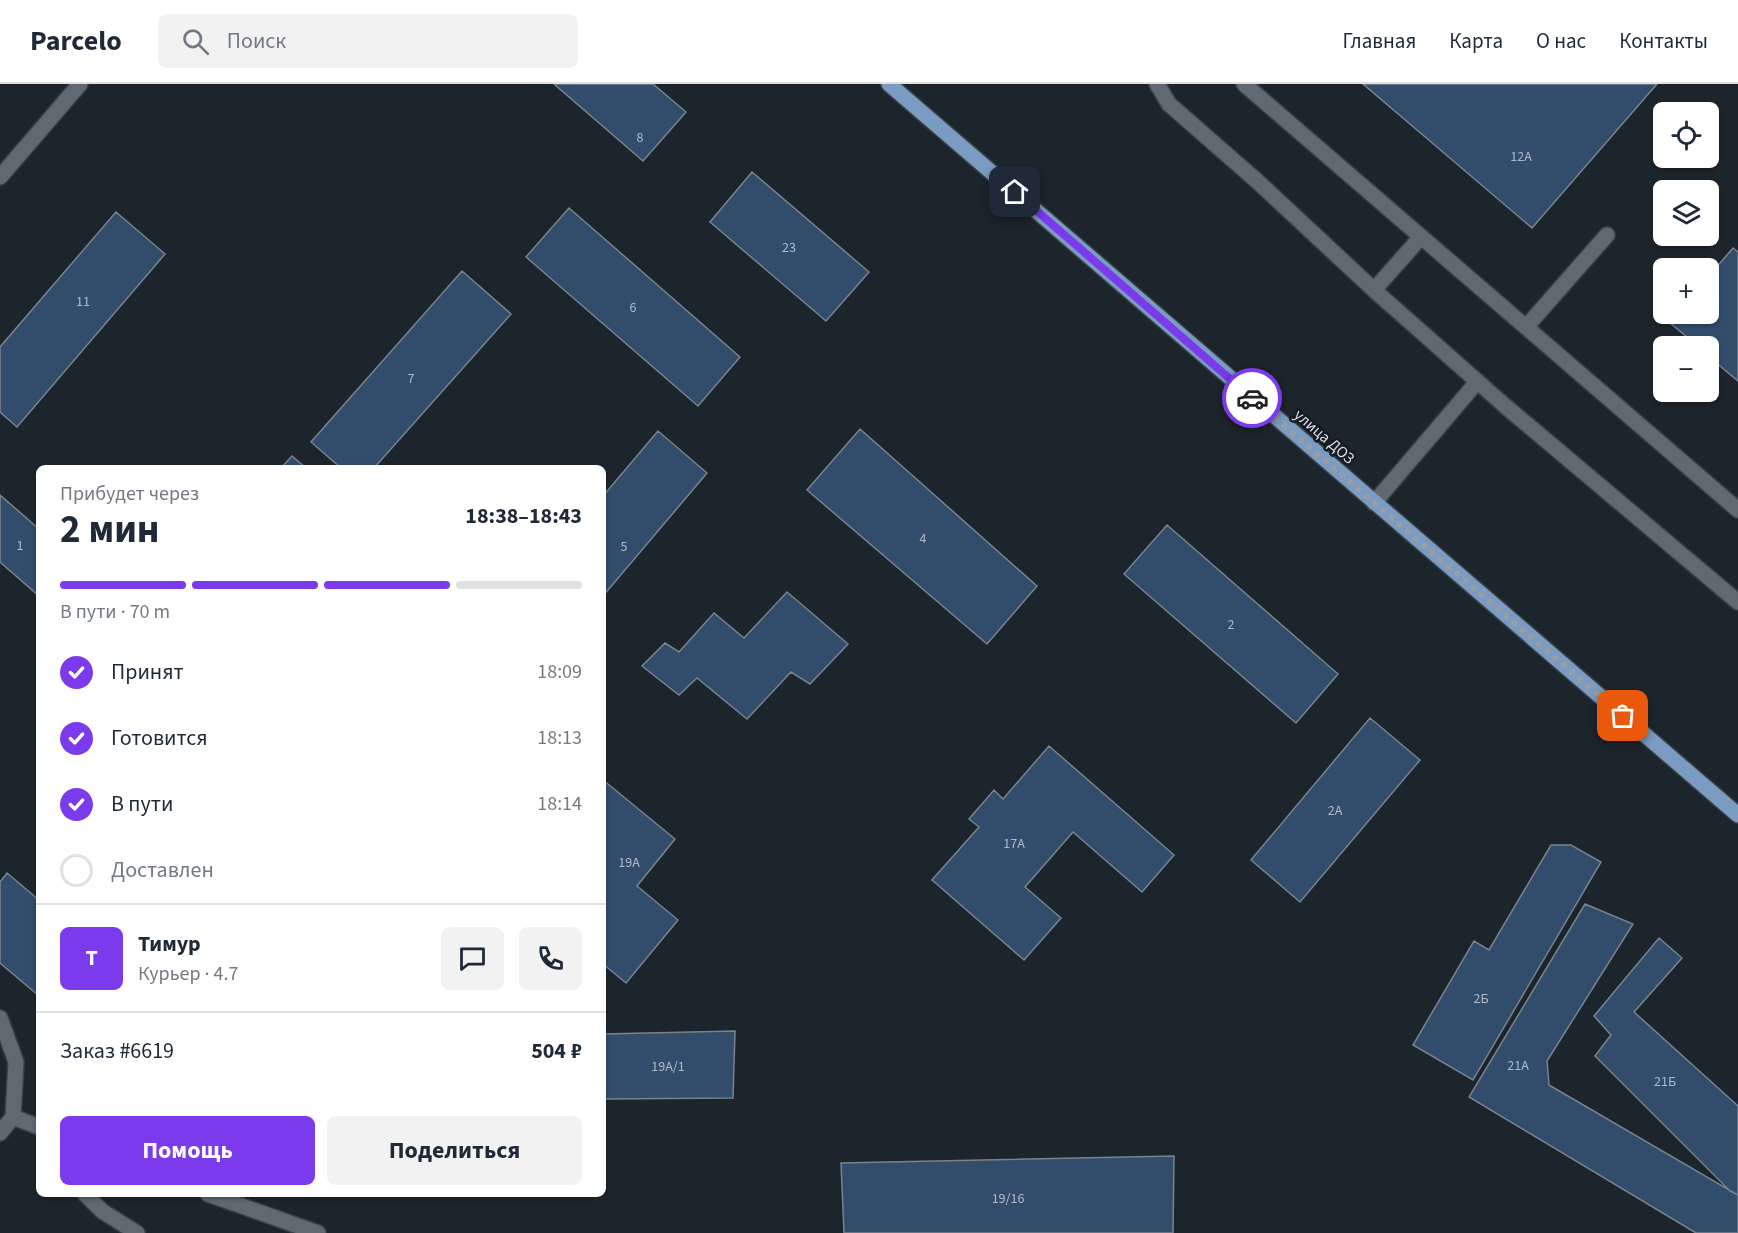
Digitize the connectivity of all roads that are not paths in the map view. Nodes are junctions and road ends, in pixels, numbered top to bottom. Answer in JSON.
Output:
{"nodes":[{"id":1,"x":80,"y":84,"type":"edge"},
{"id":2,"x":889,"y":84,"type":"edge"},
{"id":3,"x":1156,"y":84,"type":"edge"},
{"id":4,"x":1244,"y":84,"type":"edge"},
{"id":5,"x":0,"y":177,"type":"edge"},
{"id":6,"x":1608,"y":235,"type":"dead end"},
{"id":7,"x":1420,"y":238,"type":"junction"},
{"id":8,"x":1374,"y":290,"type":"junction"},
{"id":9,"x":1526,"y":327,"type":"junction"},
{"id":10,"x":1477,"y":382,"type":"junction"},
{"id":11,"x":1374,"y":503,"type":"junction"},
{"id":12,"x":1738,"y":510,"type":"edge"},
{"id":13,"x":1738,"y":602,"type":"edge"},
{"id":14,"x":1738,"y":815,"type":"edge"},
{"id":15,"x":0,"y":1018,"type":"edge"},
{"id":16,"x":13,"y":1117,"type":"junction"},
{"id":17,"x":36,"y":1126,"type":"edge"},
{"id":18,"x":0,"y":1133,"type":"edge"},
{"id":19,"x":88,"y":1197,"type":"edge"},
{"id":20,"x":216,"y":1197,"type":"edge"},
{"id":21,"x":137,"y":1233,"type":"edge"},
{"id":22,"x":318,"y":1233,"type":"edge"}],
"edges":[{"from":1,"to":5,"type":"street"},
{"from":2,"to":11,"type":"main road","name":"улица ДОЗ"},
{"from":3,"to":8,"type":"street"},
{"from":4,"to":7,"type":"street"},
{"from":6,"to":9,"type":"street"},
{"from":7,"to":8,"type":"street"},
{"from":7,"to":9,"type":"street"},
{"from":8,"to":10,"type":"street"},
{"from":9,"to":12,"type":"street"},
{"from":10,"to":11,"type":"street"},
{"from":10,"to":13,"type":"street"},
{"from":11,"to":14,"type":"main road","name":"улица ДОЗ"},
{"from":15,"to":16,"type":"street"},
{"from":16,"to":17,"type":"street"},
{"from":16,"to":18,"type":"street"},
{"from":19,"to":21,"type":"street"},
{"from":20,"to":22,"type":"street"}]}
